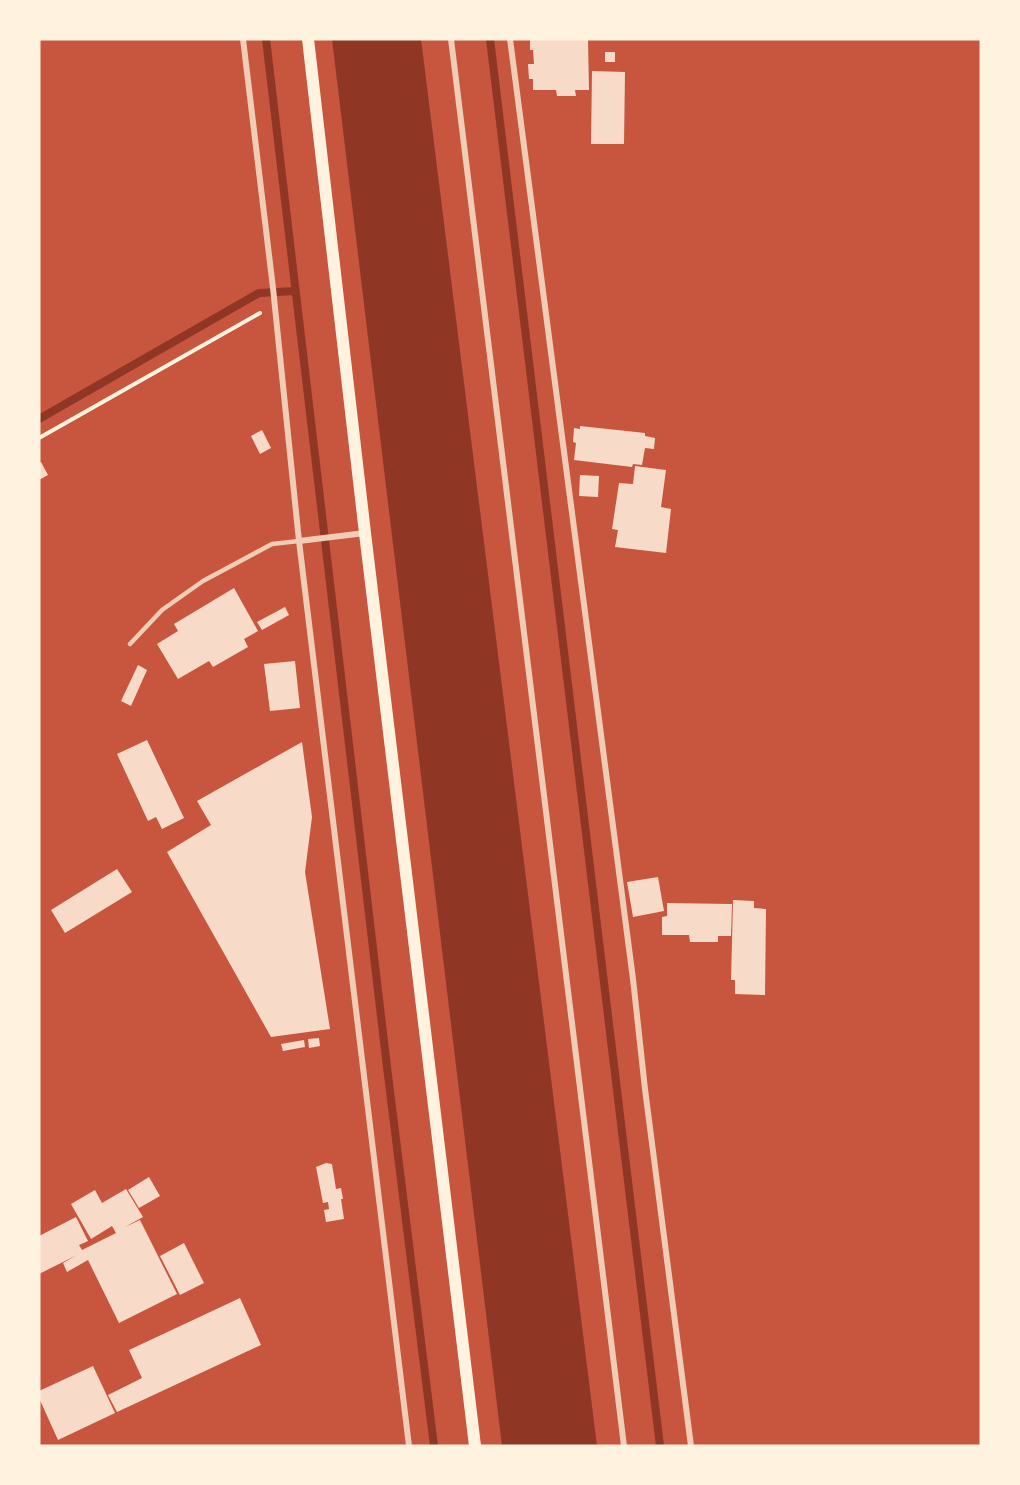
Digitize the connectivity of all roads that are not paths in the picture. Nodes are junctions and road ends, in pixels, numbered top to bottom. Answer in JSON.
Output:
{"nodes":[{"id":1,"x":243,"y":39,"type":"edge"},
{"id":2,"x":308,"y":39,"type":"edge"},
{"id":3,"x":452,"y":39,"type":"edge"},
{"id":4,"x":510,"y":39,"type":"edge"},
{"id":5,"x":364,"y":533,"type":"junction"},
{"id":6,"x":299,"y":541,"type":"junction"},
{"id":7,"x":130,"y":644,"type":"dead end"},
{"id":8,"x":410,"y":1446,"type":"edge"},
{"id":9,"x":475,"y":1446,"type":"edge"},
{"id":10,"x":624,"y":1446,"type":"edge"},
{"id":11,"x":691,"y":1446,"type":"edge"}],
"edges":[{"from":1,"to":6,"type":"street"},
{"from":2,"to":5,"type":"main road"},
{"from":3,"to":10,"type":"street"},
{"from":4,"to":11,"type":"street"},
{"from":5,"to":6,"type":"street"},
{"from":5,"to":9,"type":"main road"},
{"from":6,"to":7,"type":"lane"},
{"from":6,"to":8,"type":"street"}]}
